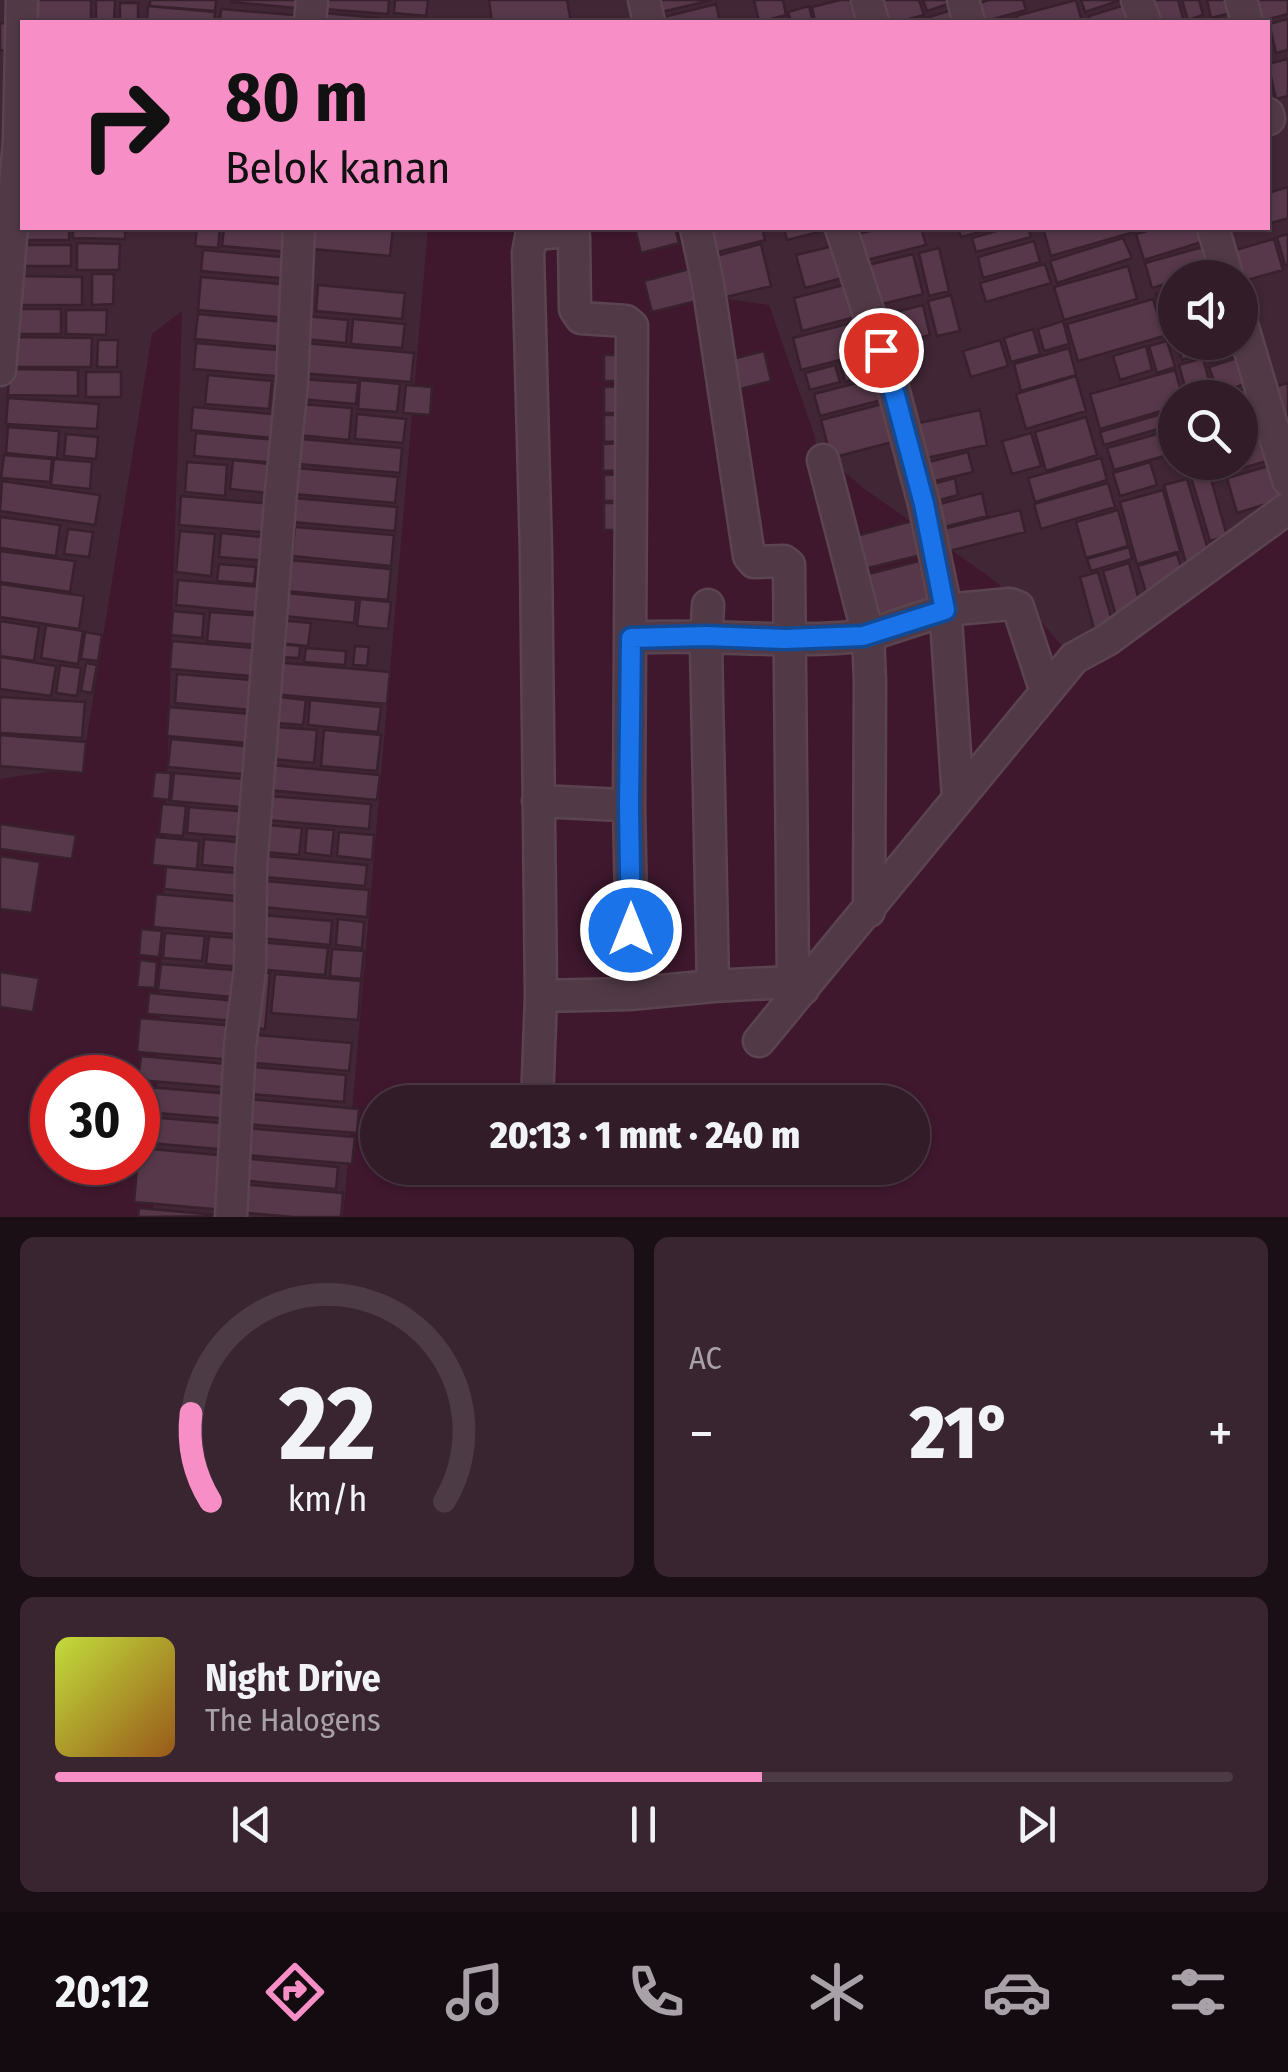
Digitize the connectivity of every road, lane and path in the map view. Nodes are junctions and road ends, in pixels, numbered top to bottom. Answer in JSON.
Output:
{"nodes":[{"id":1,"x":20,"y":93,"type":"edge"},
{"id":2,"x":299,"y":230,"type":"edge"},
{"id":3,"x":696,"y":230,"type":"edge"},
{"id":4,"x":842,"y":230,"type":"edge"},
{"id":5,"x":1214,"y":230,"type":"edge"},
{"id":6,"x":1223,"y":260,"type":"edge"},
{"id":7,"x":1253,"y":360,"type":"edge"},
{"id":8,"x":0,"y":370,"type":"edge"},
{"id":9,"x":823,"y":460,"type":"dead end"},
{"id":10,"x":1288,"y":480,"type":"edge"},
{"id":11,"x":1288,"y":508,"type":"edge"},
{"id":12,"x":945,"y":610,"type":"junction"},
{"id":13,"x":707,"y":620,"type":"junction"},
{"id":14,"x":868,"y":635,"type":"junction"},
{"id":15,"x":631,"y":638,"type":"junction"},
{"id":16,"x":788,"y":639,"type":"junction"},
{"id":17,"x":1046,"y":692,"type":"junction"},
{"id":18,"x":958,"y":798,"type":"junction"},
{"id":19,"x":538,"y":801,"type":"junction"},
{"id":20,"x":629,"y":807,"type":"junction"},
{"id":21,"x":868,"y":911,"type":"junction"},
{"id":22,"x":798,"y":985,"type":"junction"},
{"id":23,"x":714,"y":986,"type":"junction"},
{"id":24,"x":629,"y":994,"type":"junction"},
{"id":25,"x":541,"y":996,"type":"junction"},
{"id":26,"x":760,"y":1041,"type":"dead end"},
{"id":27,"x":538,"y":1085,"type":"edge"},
{"id":28,"x":231,"y":1217,"type":"edge"}],
"edges":[{"from":1,"to":8,"type":"street"},
{"from":2,"to":28,"type":"street"},
{"from":3,"to":16,"type":"street"},
{"from":4,"to":12,"type":"street"},
{"from":5,"to":6,"type":"street"},
{"from":7,"to":10,"type":"street"},
{"from":9,"to":14,"type":"street"},
{"from":11,"to":17,"type":"street"},
{"from":12,"to":14,"type":"street"},
{"from":12,"to":17,"type":"street"},
{"from":12,"to":18,"type":"street"},
{"from":13,"to":15,"type":"street"},
{"from":13,"to":16,"type":"street"},
{"from":13,"to":23,"type":"street"},
{"from":14,"to":16,"type":"street"},
{"from":14,"to":21,"type":"street"},
{"from":15,"to":19,"type":"street"},
{"from":15,"to":20,"type":"street"},
{"from":16,"to":22,"type":"street"},
{"from":17,"to":18,"type":"street"},
{"from":18,"to":21,"type":"street"},
{"from":19,"to":20,"type":"street"},
{"from":19,"to":25,"type":"street"},
{"from":20,"to":24,"type":"street"},
{"from":21,"to":22,"type":"street"},
{"from":22,"to":23,"type":"street"},
{"from":22,"to":26,"type":"street"},
{"from":23,"to":24,"type":"street"},
{"from":24,"to":25,"type":"street"},
{"from":25,"to":27,"type":"street"}]}
